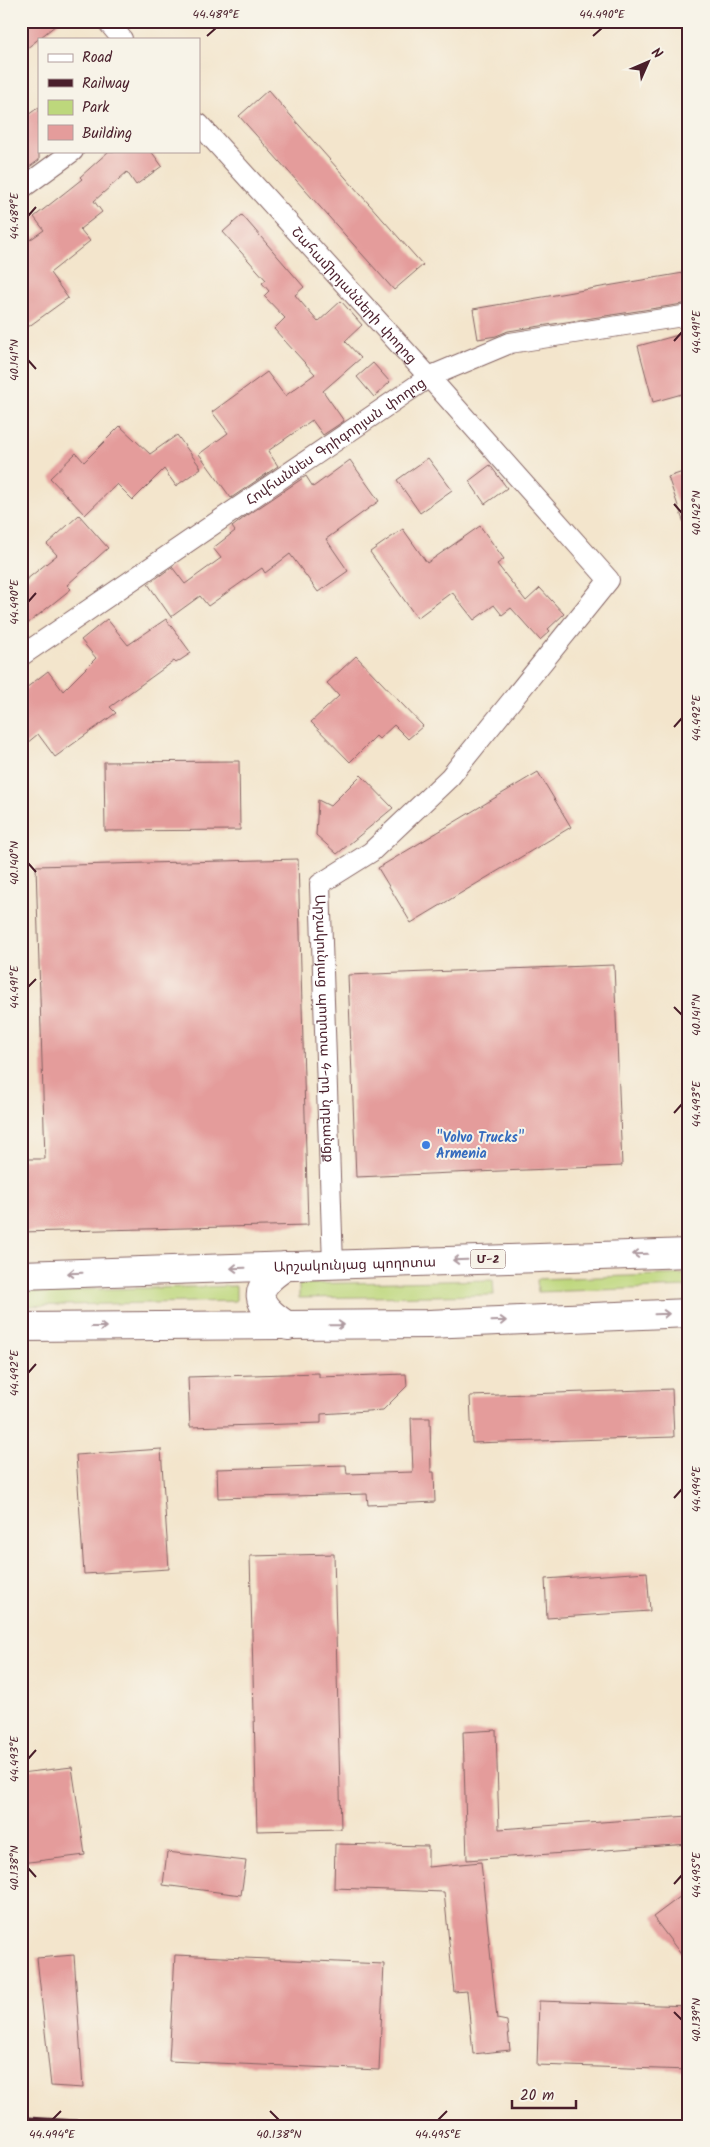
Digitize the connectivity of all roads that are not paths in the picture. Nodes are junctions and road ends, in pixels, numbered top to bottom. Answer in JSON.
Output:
{"nodes":[{"id":1,"x":107,"y":21,"type":"edge"},
{"id":2,"x":121,"y":38,"type":"edge"},
{"id":3,"x":200,"y":125,"type":"edge"},
{"id":4,"x":72,"y":152,"type":"edge"},
{"id":5,"x":21,"y":189,"type":"edge"},
{"id":6,"x":689,"y":315,"type":"edge"},
{"id":7,"x":429,"y":377,"type":"junction"},
{"id":8,"x":609,"y":580,"type":"joint"},
{"id":9,"x":21,"y":656,"type":"edge"},
{"id":10,"x":689,"y":1253,"type":"edge"},
{"id":11,"x":333,"y":1264,"type":"junction"},
{"id":12,"x":286,"y":1266,"type":"junction"},
{"id":13,"x":21,"y":1275,"type":"edge"},
{"id":14,"x":689,"y":1313,"type":"edge"},
{"id":15,"x":288,"y":1326,"type":"junction"},
{"id":16,"x":21,"y":1327,"type":"edge"}],
"edges":[{"from":1,"to":2,"type":"street"},
{"from":3,"to":7,"type":"street","name":"Շահամիրյանների փողոց"},
{"from":4,"to":5,"type":"street"},
{"from":6,"to":7,"type":"street","name":"Հովհաննես Գրիգորյան փողոց"},
{"from":7,"to":8,"type":"street","name":"Շահամիրյանների փողոց"},
{"from":7,"to":9,"type":"street","name":"Հովհաննես Գրիգորյան փողոց"},
{"from":8,"to":11,"type":"street","name":"Արշակունյաց պողոտա 4-րդ նրբանցք"},
{"from":10,"to":11,"type":"main road","name":"Արշակունյաց պողոտա","number":"Մ-2","one_way":true},
{"from":11,"to":12,"type":"main road","name":"Արշակունյաց պողոտա","number":"Մ-2"},
{"from":12,"to":13,"type":"main road","name":"Արշակունյաց պողոտա","number":"Մ-2","one_way":true},
{"from":12,"to":15,"type":"main road"},
{"from":15,"to":14,"type":"main road","one_way":true},
{"from":16,"to":15,"type":"main road","one_way":true}]}
